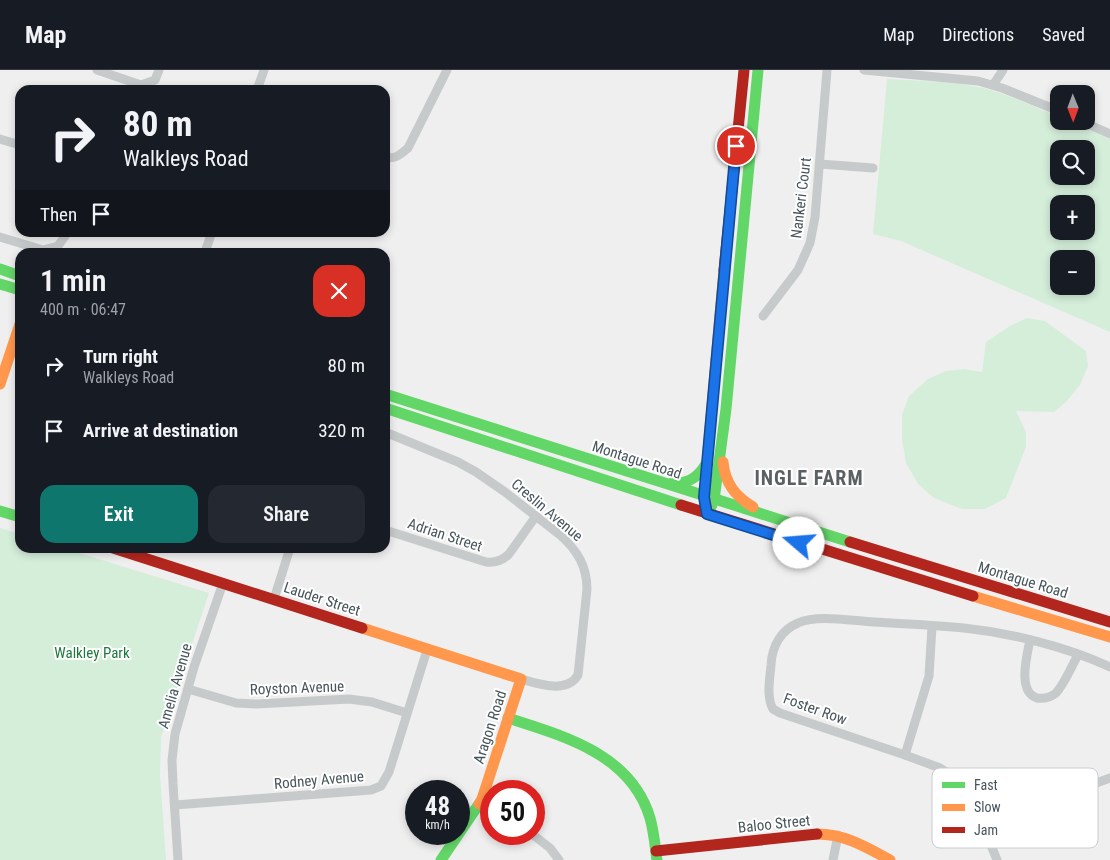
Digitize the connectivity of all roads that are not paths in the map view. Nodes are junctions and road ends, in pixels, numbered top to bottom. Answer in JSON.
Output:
{"nodes":[{"id":1,"x":97,"y":70,"type":"edge"},
{"id":2,"x":159,"y":70,"type":"edge"},
{"id":3,"x":264,"y":70,"type":"edge"},
{"id":4,"x":447,"y":70,"type":"edge"},
{"id":5,"x":744,"y":70,"type":"edge"},
{"id":6,"x":758,"y":70,"type":"edge"},
{"id":7,"x":827,"y":70,"type":"edge"},
{"id":8,"x":868,"y":70,"type":"edge"},
{"id":9,"x":1003,"y":70,"type":"edge"},
{"id":10,"x":993,"y":84,"type":"junction"},
{"id":11,"x":260,"y":85,"type":"edge"},
{"id":12,"x":1050,"y":107,"type":"edge"},
{"id":13,"x":1095,"y":127,"type":"edge"},
{"id":14,"x":1110,"y":134,"type":"edge"},
{"id":15,"x":0,"y":139,"type":"edge"},
{"id":16,"x":15,"y":144,"type":"edge"},
{"id":17,"x":390,"y":158,"type":"edge"},
{"id":18,"x":820,"y":164,"type":"junction"},
{"id":19,"x":873,"y":168,"type":"dead end"},
{"id":20,"x":0,"y":237,"type":"edge"},
{"id":21,"x":64,"y":237,"type":"edge"},
{"id":22,"x":36,"y":248,"type":"edge"},
{"id":23,"x":50,"y":248,"type":"edge"},
{"id":24,"x":0,"y":269,"type":"edge"},
{"id":25,"x":15,"y":274,"type":"edge"},
{"id":26,"x":0,"y":284,"type":"edge"},
{"id":27,"x":15,"y":288,"type":"edge"},
{"id":28,"x":763,"y":316,"type":"dead end"},
{"id":29,"x":15,"y":348,"type":"edge"},
{"id":30,"x":0,"y":384,"type":"edge"},
{"id":31,"x":390,"y":396,"type":"edge"},
{"id":32,"x":390,"y":410,"type":"edge"},
{"id":33,"x":390,"y":434,"type":"edge"},
{"id":34,"x":722,"y":439,"type":"junction"},
{"id":35,"x":708,"y":462,"type":"junction"},
{"id":36,"x":650,"y":480,"type":"junction"},
{"id":37,"x":709,"y":498,"type":"junction"},
{"id":38,"x":0,"y":511,"type":"edge"},
{"id":39,"x":707,"y":514,"type":"junction"},
{"id":40,"x":15,"y":516,"type":"edge"},
{"id":41,"x":536,"y":516,"type":"junction"},
{"id":42,"x":771,"y":518,"type":"junction"},
{"id":43,"x":390,"y":532,"type":"edge"},
{"id":44,"x":129,"y":553,"type":"edge"},
{"id":45,"x":288,"y":553,"type":"edge"},
{"id":46,"x":223,"y":583,"type":"junction"},
{"id":47,"x":274,"y":599,"type":"junction"},
{"id":48,"x":1110,"y":622,"type":"edge"},
{"id":49,"x":932,"y":627,"type":"junction"},
{"id":50,"x":1110,"y":637,"type":"edge"},
{"id":51,"x":1030,"y":640,"type":"junction"},
{"id":52,"x":427,"y":650,"type":"junction"},
{"id":53,"x":1078,"y":655,"type":"junction"},
{"id":54,"x":1110,"y":667,"type":"edge"},
{"id":55,"x":521,"y":680,"type":"junction"},
{"id":56,"x":188,"y":689,"type":"junction"},
{"id":57,"x":407,"y":713,"type":"junction"},
{"id":58,"x":508,"y":718,"type":"junction"},
{"id":59,"x":905,"y":755,"type":"junction"},
{"id":60,"x":940,"y":768,"type":"edge"},
{"id":61,"x":1110,"y":778,"type":"edge"},
{"id":62,"x":492,"y":780,"type":"edge"},
{"id":63,"x":1098,"y":782,"type":"edge"},
{"id":64,"x":175,"y":806,"type":"junction"},
{"id":65,"x":480,"y":811,"type":"edge"},
{"id":66,"x":838,"y":835,"type":"junction"},
{"id":67,"x":545,"y":844,"type":"edge"},
{"id":68,"x":993,"y":848,"type":"edge"},
{"id":69,"x":657,"y":856,"type":"edge"},
{"id":70,"x":178,"y":860,"type":"edge"},
{"id":71,"x":441,"y":860,"type":"edge"},
{"id":72,"x":559,"y":860,"type":"edge"},
{"id":73,"x":833,"y":860,"type":"edge"},
{"id":74,"x":890,"y":860,"type":"edge"},
{"id":75,"x":997,"y":860,"type":"edge"}],
"edges":[{"from":1,"to":2,"type":"street"},
{"from":3,"to":11,"type":"street"},
{"from":4,"to":17,"type":"street"},
{"from":5,"to":35,"type":"main road"},
{"from":6,"to":34,"type":"main road"},
{"from":7,"to":18,"type":"street","name":"Nankeri Court"},
{"from":8,"to":10,"type":"street"},
{"from":9,"to":10,"type":"street"},
{"from":10,"to":12,"type":"street"},
{"from":13,"to":14,"type":"street"},
{"from":15,"to":16,"type":"street"},
{"from":18,"to":19,"type":"street"},
{"from":18,"to":28,"type":"street","name":"Nankeri Court"},
{"from":20,"to":22,"type":"street"},
{"from":21,"to":23,"type":"street"},
{"from":24,"to":25,"type":"main road"},
{"from":26,"to":27,"type":"main road"},
{"from":29,"to":30,"type":"main road"},
{"from":31,"to":36,"type":"main road","name":"Montague Road"},
{"from":32,"to":39,"type":"main road","name":"Montague Road"},
{"from":33,"to":41,"type":"street","name":"Creslin Avenue"},
{"from":34,"to":37,"type":"main road"},
{"from":34,"to":42,"type":"main road"},
{"from":35,"to":36,"type":"main road"},
{"from":35,"to":37,"type":"main road"},
{"from":36,"to":37,"type":"main road","name":"Montague Road"},
{"from":37,"to":39,"type":"main road"},
{"from":37,"to":42,"type":"main road","name":"Montague Road"},
{"from":38,"to":40,"type":"main road"},
{"from":39,"to":50,"type":"main road","name":"Montague Road"},
{"from":41,"to":43,"type":"street","name":"Adrian Street"},
{"from":41,"to":55,"type":"street","name":"Creslin Avenue"},
{"from":42,"to":48,"type":"main road","name":"Montague Road"},
{"from":44,"to":46,"type":"main road","name":"Lauder Street"},
{"from":45,"to":47,"type":"street"},
{"from":46,"to":47,"type":"main road","name":"Lauder Street"},
{"from":46,"to":56,"type":"street","name":"Amelia Avenue"},
{"from":47,"to":52,"type":"main road","name":"Lauder Street"},
{"from":49,"to":51,"type":"street","name":"Foster Row"},
{"from":49,"to":59,"type":"street"},
{"from":49,"to":59,"type":"street","name":"Foster Row"},
{"from":51,"to":53,"type":"street","name":"Foster Row"},
{"from":51,"to":53,"type":"street"},
{"from":52,"to":55,"type":"main road","name":"Lauder Street"},
{"from":52,"to":57,"type":"street","name":"Rodney Avenue"},
{"from":53,"to":54,"type":"street","name":"Foster Row"},
{"from":55,"to":58,"type":"main road","name":"Aragon Road"},
{"from":56,"to":57,"type":"street","name":"Royston Avenue"},
{"from":56,"to":64,"type":"street","name":"Amelia Avenue"},
{"from":57,"to":64,"type":"street","name":"Rodney Avenue"},
{"from":58,"to":62,"type":"main road","name":"Aragon Road"},
{"from":58,"to":69,"type":"main road"},
{"from":59,"to":60,"type":"street","name":"Foster Row"},
{"from":61,"to":63,"type":"street"},
{"from":64,"to":70,"type":"street","name":"Amelia Avenue"},
{"from":65,"to":71,"type":"main road","name":"Aragon Road"},
{"from":66,"to":69,"type":"main road","name":"Baloo Street"},
{"from":66,"to":73,"type":"street"},
{"from":66,"to":74,"type":"main road","name":"Baloo Street"},
{"from":67,"to":72,"type":"street"},
{"from":68,"to":75,"type":"street","name":"Foster Row"}]}
